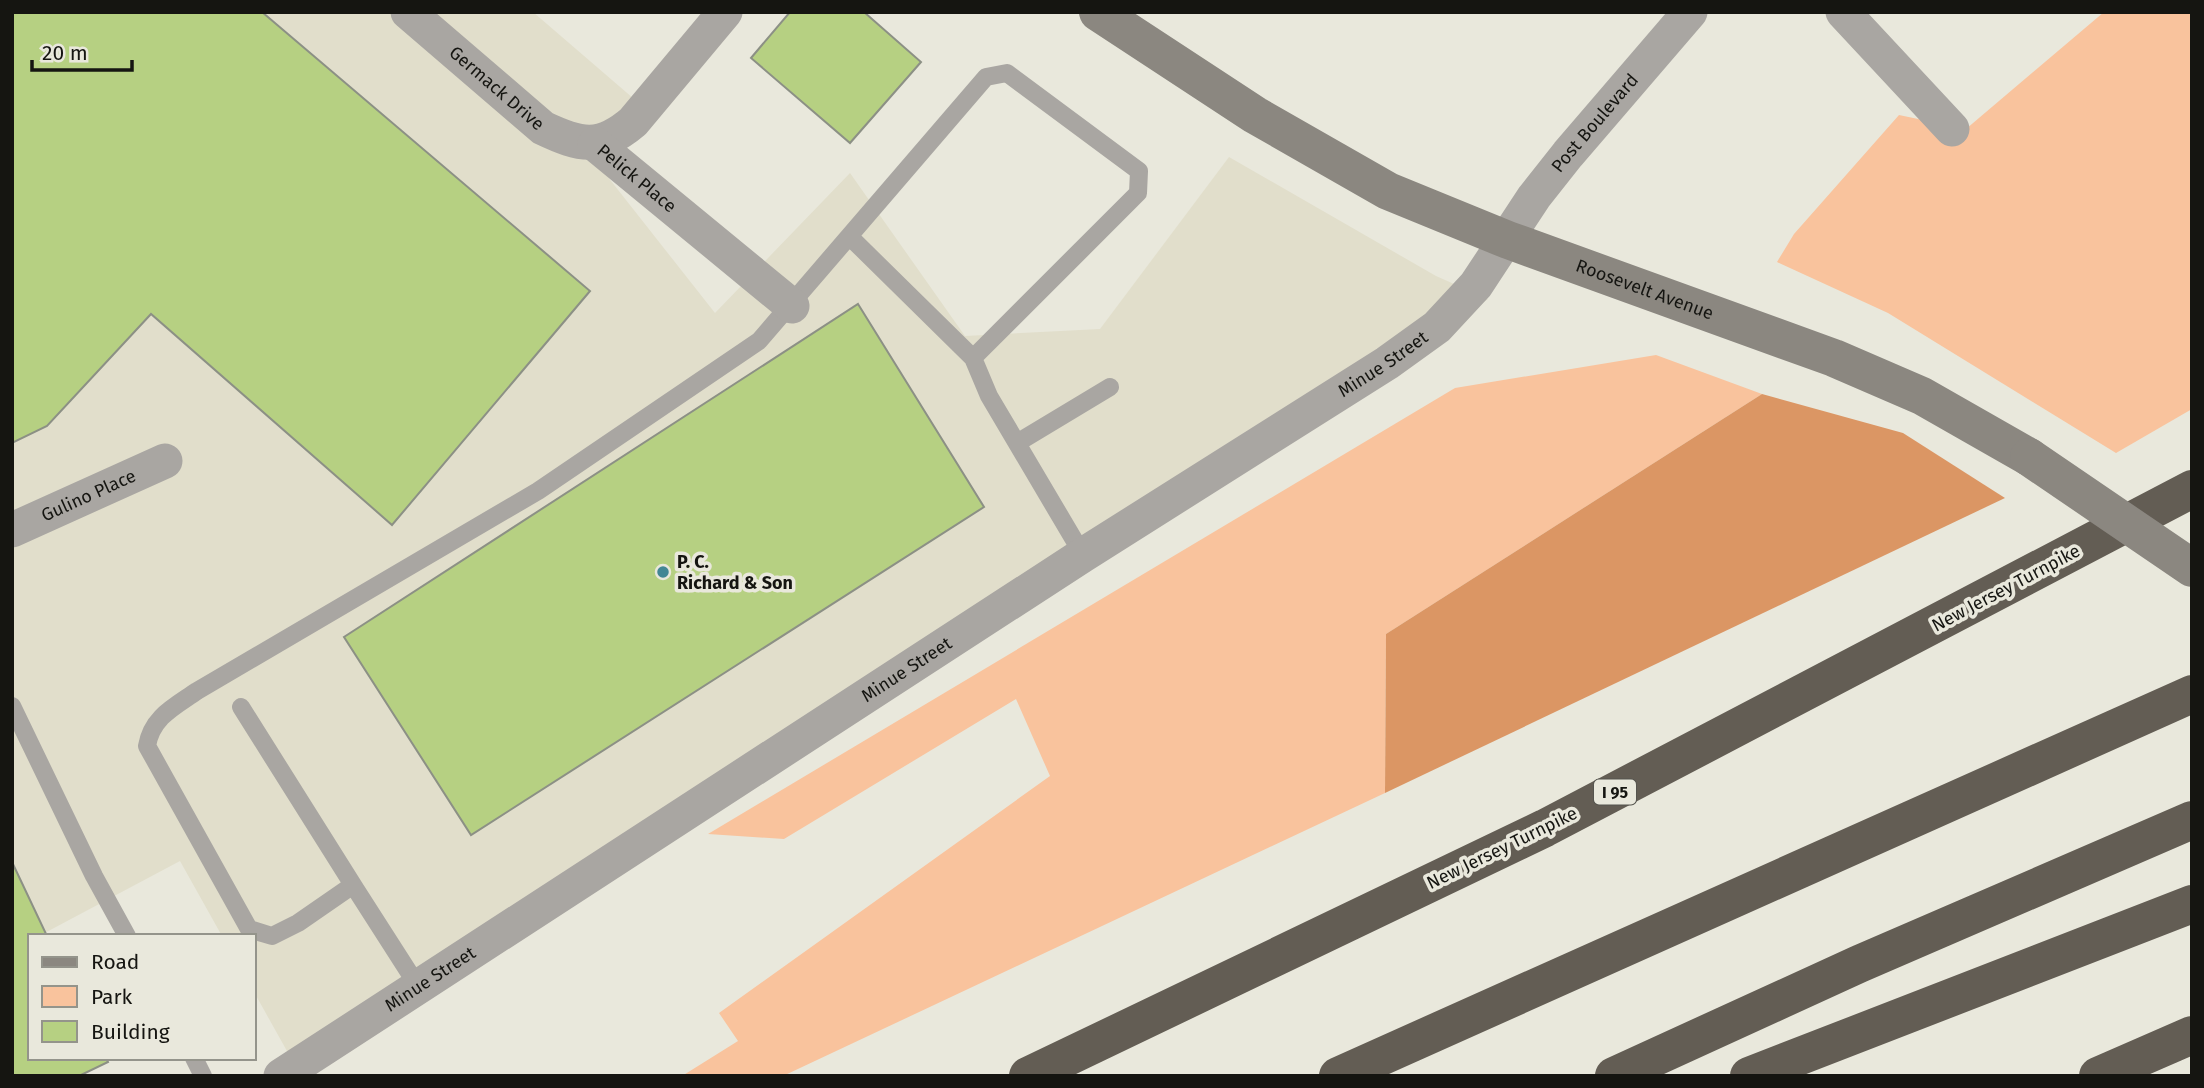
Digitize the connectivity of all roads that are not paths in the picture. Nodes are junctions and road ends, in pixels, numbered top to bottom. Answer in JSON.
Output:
{"nodes":[{"id":1,"x":408,"y":12,"type":"edge"},
{"id":2,"x":725,"y":12,"type":"edge"},
{"id":3,"x":1098,"y":12,"type":"edge"},
{"id":4,"x":1690,"y":12,"type":"edge"},
{"id":5,"x":1843,"y":12,"type":"edge"},
{"id":6,"x":1952,"y":129,"type":"dead end"},
{"id":7,"x":596,"y":144,"type":"junction"},
{"id":8,"x":850,"y":237,"type":"junction"},
{"id":9,"x":1508,"y":240,"type":"junction"},
{"id":10,"x":792,"y":306,"type":"junction"},
{"id":11,"x":973,"y":358,"type":"junction"},
{"id":12,"x":1110,"y":387,"type":"dead end"},
{"id":13,"x":1017,"y":443,"type":"junction"},
{"id":14,"x":165,"y":461,"type":"dead end"},
{"id":15,"x":2191,"y":489,"type":"edge"},
{"id":16,"x":12,"y":530,"type":"edge"},
{"id":17,"x":1083,"y":555,"type":"junction"},
{"id":18,"x":2192,"y":568,"type":"edge"},
{"id":19,"x":2192,"y":694,"type":"edge"},
{"id":20,"x":12,"y":706,"type":"edge"},
{"id":21,"x":241,"y":707,"type":"dead end"},
{"id":22,"x":2192,"y":820,"type":"edge"},
{"id":23,"x":353,"y":885,"type":"junction"},
{"id":24,"x":2192,"y":904,"type":"edge"},
{"id":25,"x":126,"y":934,"type":"edge"},
{"id":26,"x":419,"y":988,"type":"junction"},
{"id":27,"x":2192,"y":1035,"type":"edge"},
{"id":28,"x":195,"y":1060,"type":"edge"},
{"id":29,"x":203,"y":1076,"type":"edge"},
{"id":30,"x":281,"y":1076,"type":"edge"},
{"id":31,"x":1028,"y":1076,"type":"edge"},
{"id":32,"x":1338,"y":1076,"type":"edge"},
{"id":33,"x":1614,"y":1076,"type":"edge"},
{"id":34,"x":1749,"y":1076,"type":"edge"},
{"id":35,"x":2098,"y":1076,"type":"edge"}],
"edges":[{"from":1,"to":7,"type":"street","name":"Germack Drive"},
{"from":2,"to":7,"type":"street","name":"Pelick Place"},
{"from":3,"to":9,"type":"main road","name":"Roosevelt Avenue"},
{"from":4,"to":9,"type":"street","name":"Post Boulevard"},
{"from":5,"to":6,"type":"street"},
{"from":7,"to":10,"type":"street","name":"Pelick Place"},
{"from":8,"to":10,"type":"lane"},
{"from":8,"to":11,"type":"lane"},
{"from":8,"to":11,"type":"lane"},
{"from":9,"to":17,"type":"street","name":"Minue Street"},
{"from":9,"to":18,"type":"main road","name":"Roosevelt Avenue","bridge":true},
{"from":10,"to":23,"type":"lane"},
{"from":11,"to":13,"type":"lane"},
{"from":12,"to":13,"type":"lane"},
{"from":13,"to":17,"type":"lane"},
{"from":14,"to":16,"type":"street","name":"Gulino Place"},
{"from":15,"to":31,"type":"highway","name":"New Jersey Turnpike","number":"I 95"},
{"from":17,"to":26,"type":"street","name":"Minue Street"},
{"from":19,"to":32,"type":"highway"},
{"from":20,"to":25,"type":"lane"},
{"from":21,"to":23,"type":"lane"},
{"from":22,"to":33,"type":"highway"},
{"from":23,"to":26,"type":"lane"},
{"from":24,"to":34,"type":"highway"},
{"from":26,"to":30,"type":"street","name":"Minue Street"},
{"from":27,"to":35,"type":"highway"},
{"from":28,"to":29,"type":"lane"}]}
